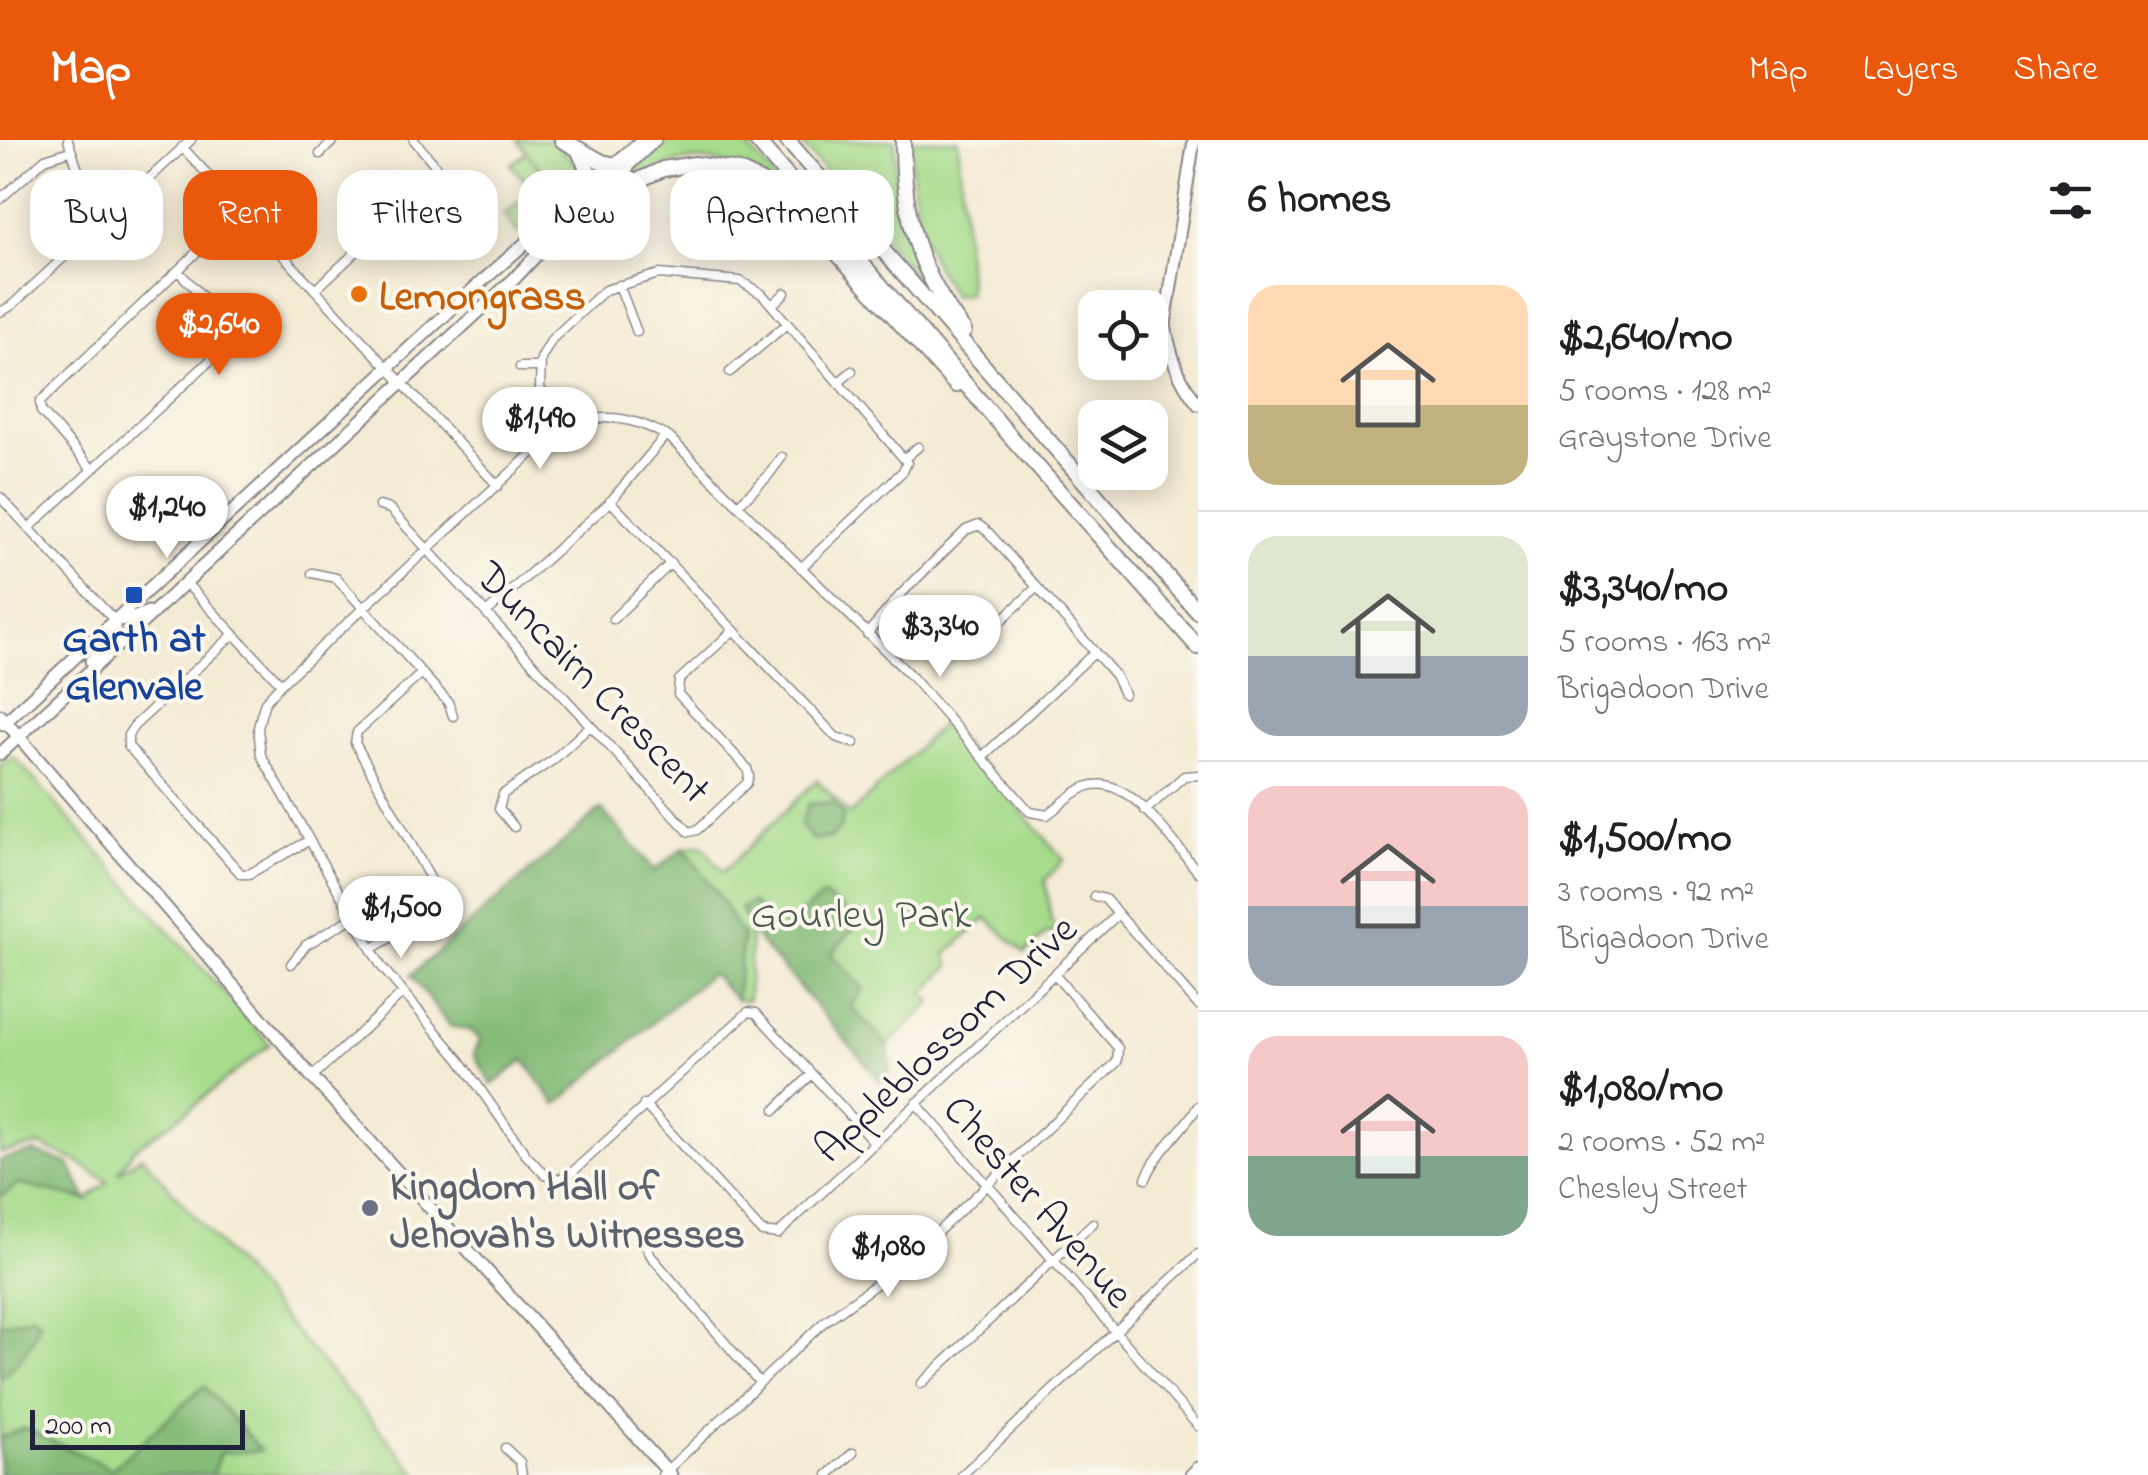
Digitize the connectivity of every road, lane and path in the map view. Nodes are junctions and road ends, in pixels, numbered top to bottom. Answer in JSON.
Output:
{"nodes":[{"id":1,"x":68,"y":140,"type":"edge"},
{"id":2,"x":191,"y":140,"type":"edge"},
{"id":3,"x":334,"y":140,"type":"edge"},
{"id":4,"x":414,"y":140,"type":"edge"},
{"id":5,"x":562,"y":140,"type":"edge"},
{"id":6,"x":642,"y":140,"type":"edge"},
{"id":7,"x":655,"y":140,"type":"edge"},
{"id":8,"x":756,"y":140,"type":"edge"},
{"id":9,"x":787,"y":140,"type":"edge"},
{"id":10,"x":903,"y":140,"type":"edge"},
{"id":11,"x":1194,"y":140,"type":"edge"},
{"id":12,"x":182,"y":148,"type":"junction"},
{"id":13,"x":70,"y":151,"type":"junction"},
{"id":14,"x":579,"y":151,"type":"junction"},
{"id":15,"x":320,"y":154,"type":"dead end"},
{"id":16,"x":620,"y":166,"type":"junction"},
{"id":17,"x":77,"y":170,"type":"edge"},
{"id":18,"x":159,"y":170,"type":"edge"},
{"id":19,"x":203,"y":170,"type":"edge"},
{"id":20,"x":588,"y":170,"type":"edge"},
{"id":21,"x":615,"y":170,"type":"edge"},
{"id":22,"x":616,"y":170,"type":"edge"},
{"id":23,"x":650,"y":176,"type":"edge"},
{"id":24,"x":0,"y":199,"type":"edge"},
{"id":25,"x":518,"y":250,"type":"edge"},
{"id":26,"x":62,"y":260,"type":"edge"},
{"id":27,"x":190,"y":260,"type":"edge"},
{"id":28,"x":288,"y":260,"type":"edge"},
{"id":29,"x":532,"y":260,"type":"edge"},
{"id":30,"x":178,"y":271,"type":"junction"},
{"id":31,"x":619,"y":285,"type":"junction"},
{"id":32,"x":315,"y":290,"type":"junction"},
{"id":33,"x":470,"y":292,"type":"junction"},
{"id":34,"x":785,"y":294,"type":"dead end"},
{"id":35,"x":772,"y":304,"type":"junction"},
{"id":36,"x":0,"y":312,"type":"edge"},
{"id":37,"x":787,"y":324,"type":"junction"},
{"id":38,"x":460,"y":329,"type":"junction"},
{"id":39,"x":638,"y":332,"type":"dead end"},
{"id":40,"x":540,"y":366,"type":"junction"},
{"id":41,"x":520,"y":367,"type":"dead end"},
{"id":42,"x":387,"y":369,"type":"junction"},
{"id":43,"x":987,"y":370,"type":"junction"},
{"id":44,"x":852,"y":371,"type":"dead end"},
{"id":45,"x":730,"y":372,"type":"dead end"},
{"id":46,"x":400,"y":383,"type":"junction"},
{"id":47,"x":838,"y":383,"type":"junction"},
{"id":48,"x":1198,"y":404,"type":"edge"},
{"id":49,"x":563,"y":429,"type":"junction"},
{"id":50,"x":666,"y":435,"type":"junction"},
{"id":51,"x":1011,"y":437,"type":"junction"},
{"id":52,"x":918,"y":447,"type":"dead end"},
{"id":53,"x":782,"y":457,"type":"dead end"},
{"id":54,"x":904,"y":460,"type":"junction"},
{"id":55,"x":92,"y":469,"type":"junction"},
{"id":56,"x":498,"y":486,"type":"junction"},
{"id":57,"x":0,"y":497,"type":"edge"},
{"id":58,"x":610,"y":501,"type":"junction"},
{"id":59,"x":738,"y":505,"type":"junction"},
{"id":60,"x":379,"y":506,"type":"dead end"},
{"id":61,"x":29,"y":528,"type":"junction"},
{"id":62,"x":197,"y":546,"type":"junction"},
{"id":63,"x":427,"y":550,"type":"junction"},
{"id":64,"x":671,"y":563,"type":"junction"},
{"id":65,"x":801,"y":568,"type":"junction"},
{"id":66,"x":312,"y":572,"type":"dead end"},
{"id":67,"x":185,"y":582,"type":"junction"},
{"id":68,"x":1036,"y":588,"type":"junction"},
{"id":69,"x":147,"y":590,"type":"junction"},
{"id":70,"x":164,"y":602,"type":"junction"},
{"id":71,"x":363,"y":609,"type":"junction"},
{"id":72,"x":1198,"y":612,"type":"edge"},
{"id":73,"x":486,"y":614,"type":"junction"},
{"id":74,"x":613,"y":618,"type":"dead end"},
{"id":75,"x":114,"y":620,"type":"junction"},
{"id":76,"x":734,"y":630,"type":"junction"},
{"id":77,"x":990,"y":630,"type":"dead end"},
{"id":78,"x":234,"y":634,"type":"junction"},
{"id":79,"x":867,"y":634,"type":"junction"},
{"id":80,"x":1198,"y":647,"type":"edge"},
{"id":81,"x":1094,"y":653,"type":"junction"},
{"id":82,"x":422,"y":673,"type":"junction"},
{"id":83,"x":281,"y":684,"type":"junction"},
{"id":84,"x":1124,"y":694,"type":"dead end"},
{"id":85,"x":59,"y":700,"type":"junction"},
{"id":86,"x":453,"y":716,"type":"dead end"},
{"id":87,"x":2,"y":721,"type":"edge"},
{"id":88,"x":589,"y":727,"type":"junction"},
{"id":89,"x":18,"y":738,"type":"junction"},
{"id":90,"x":854,"y":743,"type":"dead end"},
{"id":91,"x":0,"y":754,"type":"edge"},
{"id":92,"x":982,"y":757,"type":"junction"},
{"id":93,"x":1198,"y":776,"type":"edge"},
{"id":94,"x":1144,"y":811,"type":"junction"},
{"id":95,"x":514,"y":827,"type":"dead end"},
{"id":96,"x":308,"y":840,"type":"junction"},
{"id":97,"x":1198,"y":872,"type":"edge"},
{"id":98,"x":1094,"y":896,"type":"dead end"},
{"id":99,"x":1118,"y":914,"type":"junction"},
{"id":100,"x":352,"y":918,"type":"junction"},
{"id":101,"x":371,"y":950,"type":"junction"},
{"id":102,"x":291,"y":964,"type":"dead end"},
{"id":103,"x":1054,"y":974,"type":"junction"},
{"id":104,"x":403,"y":993,"type":"junction"},
{"id":105,"x":1198,"y":1006,"type":"edge"},
{"id":106,"x":812,"y":1074,"type":"junction"},
{"id":107,"x":312,"y":1077,"type":"junction"},
{"id":108,"x":644,"y":1104,"type":"junction"},
{"id":109,"x":916,"y":1104,"type":"junction"},
{"id":110,"x":1198,"y":1106,"type":"edge"},
{"id":111,"x":775,"y":1110,"type":"dead end"},
{"id":112,"x":1195,"y":1118,"type":"edge"},
{"id":113,"x":875,"y":1143,"type":"junction"},
{"id":114,"x":1146,"y":1179,"type":"dead end"},
{"id":115,"x":987,"y":1187,"type":"junction"},
{"id":116,"x":1093,"y":1223,"type":"dead end"},
{"id":117,"x":640,"y":1235,"type":"dead end"},
{"id":118,"x":1198,"y":1254,"type":"edge"},
{"id":119,"x":1052,"y":1262,"type":"junction"},
{"id":120,"x":1115,"y":1333,"type":"junction"},
{"id":121,"x":760,"y":1382,"type":"junction"},
{"id":122,"x":921,"y":1384,"type":"dead end"},
{"id":123,"x":1198,"y":1426,"type":"edge"},
{"id":124,"x":505,"y":1448,"type":"dead end"},
{"id":125,"x":852,"y":1453,"type":"dead end"},
{"id":126,"x":1198,"y":1468,"type":"edge"},
{"id":127,"x":666,"y":1474,"type":"edge"},
{"id":128,"x":522,"y":1475,"type":"edge"},
{"id":129,"x":828,"y":1475,"type":"edge"},
{"id":130,"x":962,"y":1475,"type":"edge"},
{"id":131,"x":1190,"y":1475,"type":"edge"}],
"edges":[{"from":1,"to":13,"type":"street"},
{"from":2,"to":12,"type":"street"},
{"from":3,"to":15,"type":"street"},
{"from":4,"to":32,"type":"street"},
{"from":5,"to":14,"type":"highway"},
{"from":6,"to":16,"type":"main road"},
{"from":7,"to":16,"type":"main road"},
{"from":8,"to":51,"type":"highway"},
{"from":9,"to":43,"type":"highway"},
{"from":10,"to":43,"type":"highway"},
{"from":11,"to":48,"type":"main road"},
{"from":12,"to":18,"type":"street"},
{"from":12,"to":19,"type":"street"},
{"from":13,"to":17,"type":"street"},
{"from":13,"to":24,"type":"street"},
{"from":14,"to":16,"type":"highway"},
{"from":14,"to":20,"type":"highway"},
{"from":16,"to":21,"type":"main road"},
{"from":16,"to":22,"type":"main road"},
{"from":23,"to":51,"type":"highway"},
{"from":25,"to":33,"type":"main road"},
{"from":26,"to":36,"type":"street"},
{"from":27,"to":30,"type":"street"},
{"from":28,"to":32,"type":"street"},
{"from":29,"to":38,"type":"main road"},
{"from":30,"to":55,"type":"street"},
{"from":30,"to":55,"type":"street"},
{"from":31,"to":35,"type":"street"},
{"from":31,"to":39,"type":"street"},
{"from":31,"to":40,"type":"street"},
{"from":32,"to":42,"type":"street"},
{"from":33,"to":38,"type":"main road"},
{"from":33,"to":42,"type":"main road"},
{"from":34,"to":35,"type":"street"},
{"from":35,"to":37,"type":"street"},
{"from":37,"to":45,"type":"street"},
{"from":37,"to":47,"type":"street"},
{"from":38,"to":46,"type":"main road"},
{"from":40,"to":41,"type":"street"},
{"from":40,"to":49,"type":"street"},
{"from":42,"to":46,"type":"street"},
{"from":42,"to":62,"type":"main road"},
{"from":43,"to":72,"type":"highway"},
{"from":44,"to":47,"type":"street"},
{"from":46,"to":56,"type":"street"},
{"from":46,"to":67,"type":"main road"},
{"from":47,"to":54,"type":"street"},
{"from":49,"to":50,"type":"street"},
{"from":49,"to":56,"type":"street"},
{"from":50,"to":58,"type":"street"},
{"from":50,"to":59,"type":"street"},
{"from":51,"to":80,"type":"highway"},
{"from":52,"to":54,"type":"street"},
{"from":53,"to":59,"type":"street"},
{"from":54,"to":65,"type":"street"},
{"from":55,"to":61,"type":"street"},
{"from":56,"to":63,"type":"street"},
{"from":57,"to":61,"type":"street"},
{"from":58,"to":64,"type":"street"},
{"from":58,"to":73,"type":"street"},
{"from":59,"to":65,"type":"street"},
{"from":60,"to":63,"type":"street","name":"Duncairn Crescent"},
{"from":61,"to":75,"type":"street"},
{"from":62,"to":67,"type":"main road"},
{"from":62,"to":69,"type":"main road"},
{"from":63,"to":71,"type":"street"},
{"from":63,"to":73,"type":"street","name":"Duncairn Crescent"},
{"from":64,"to":74,"type":"street"},
{"from":64,"to":76,"type":"street"},
{"from":65,"to":79,"type":"street"},
{"from":66,"to":71,"type":"street"},
{"from":67,"to":69,"type":"main road"},
{"from":67,"to":70,"type":"main road"},
{"from":67,"to":78,"type":"street"},
{"from":68,"to":77,"type":"street"},
{"from":68,"to":79,"type":"street"},
{"from":68,"to":81,"type":"street"},
{"from":69,"to":75,"type":"main road"},
{"from":70,"to":75,"type":"main road"},
{"from":70,"to":85,"type":"main road"},
{"from":71,"to":82,"type":"street"},
{"from":71,"to":83,"type":"street"},
{"from":73,"to":88,"type":"street","name":"Duncairn Crescent"},
{"from":75,"to":85,"type":"main road"},
{"from":75,"to":87,"type":"main road"},
{"from":76,"to":88,"type":"street","name":"Duncairn Crescent"},
{"from":76,"to":90,"type":"street"},
{"from":78,"to":83,"type":"street"},
{"from":78,"to":96,"type":"street"},
{"from":79,"to":92,"type":"street"},
{"from":81,"to":84,"type":"street"},
{"from":81,"to":92,"type":"street"},
{"from":82,"to":86,"type":"street"},
{"from":82,"to":101,"type":"street"},
{"from":83,"to":96,"type":"street"},
{"from":85,"to":89,"type":"main road"},
{"from":87,"to":89,"type":"main road"},
{"from":88,"to":95,"type":"street"},
{"from":89,"to":91,"type":"main road"},
{"from":89,"to":107,"type":"main road"},
{"from":92,"to":94,"type":"street"},
{"from":93,"to":94,"type":"street"},
{"from":94,"to":97,"type":"street"},
{"from":96,"to":100,"type":"street"},
{"from":98,"to":99,"type":"street"},
{"from":99,"to":103,"type":"street","name":"Appleblossom Drive"},
{"from":99,"to":105,"type":"street"},
{"from":100,"to":101,"type":"street"},
{"from":100,"to":102,"type":"street"},
{"from":101,"to":104,"type":"street"},
{"from":103,"to":109,"type":"street","name":"Appleblossom Drive"},
{"from":103,"to":115,"type":"street"},
{"from":104,"to":107,"type":"street"},
{"from":104,"to":108,"type":"street"},
{"from":106,"to":108,"type":"street"},
{"from":106,"to":111,"type":"street"},
{"from":106,"to":113,"type":"street"},
{"from":107,"to":127,"type":"main road"},
{"from":108,"to":113,"type":"street","name":"Appleblossom Drive"},
{"from":109,"to":113,"type":"street","name":"Appleblossom Drive"},
{"from":109,"to":115,"type":"street","name":"Chester Avenue"},
{"from":110,"to":112,"type":"street"},
{"from":112,"to":114,"type":"street"},
{"from":115,"to":119,"type":"street","name":"Chester Avenue"},
{"from":115,"to":121,"type":"street"},
{"from":116,"to":119,"type":"street"},
{"from":117,"to":121,"type":"street"},
{"from":118,"to":120,"type":"street"},
{"from":119,"to":120,"type":"street","name":"Chester Avenue"},
{"from":119,"to":122,"type":"street"},
{"from":120,"to":123,"type":"street","name":"Chester Avenue"},
{"from":120,"to":130,"type":"street"},
{"from":121,"to":127,"type":"street"},
{"from":124,"to":128,"type":"street"},
{"from":125,"to":129,"type":"street"},
{"from":126,"to":131,"type":"main road"}]}
